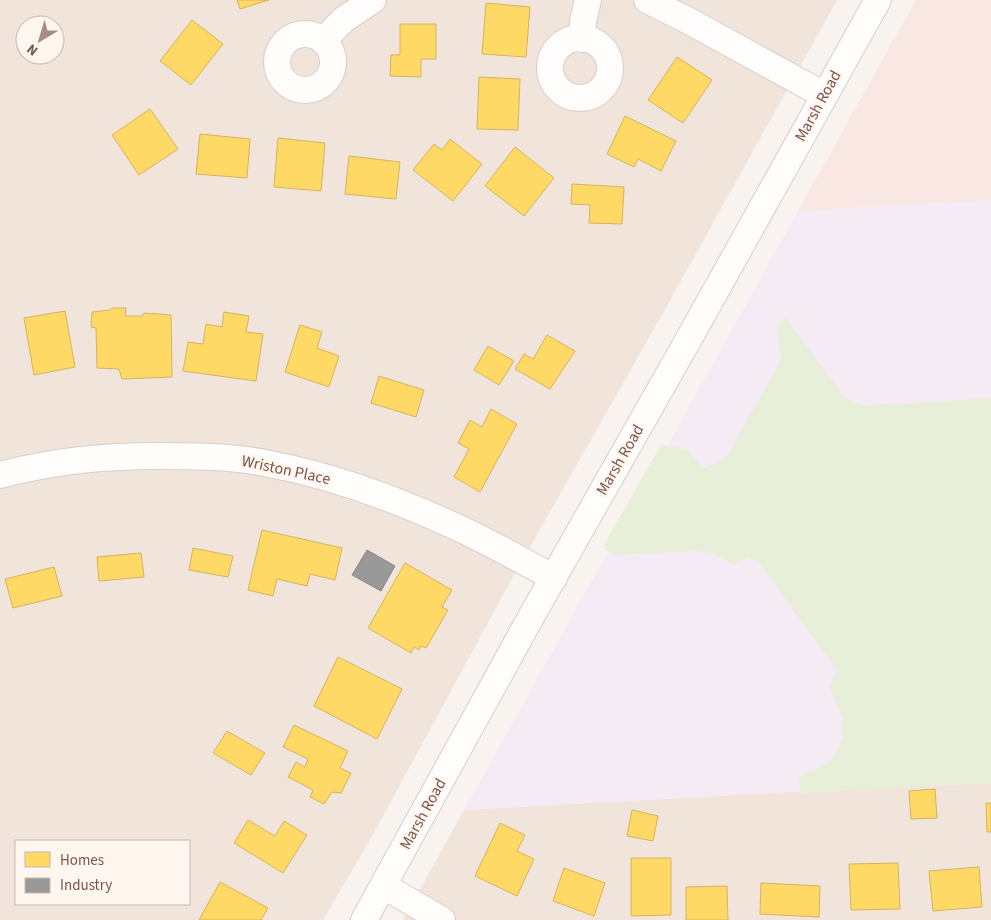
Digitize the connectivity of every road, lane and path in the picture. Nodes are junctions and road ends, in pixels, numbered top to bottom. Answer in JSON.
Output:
{"nodes":[{"id":1,"x":373,"y":0,"type":"edge"},
{"id":2,"x":588,"y":0,"type":"edge"},
{"id":3,"x":647,"y":0,"type":"edge"},
{"id":4,"x":878,"y":0,"type":"edge"},
{"id":5,"x":582,"y":39,"type":"dead end"},
{"id":6,"x":323,"y":42,"type":"dead end"},
{"id":7,"x":824,"y":95,"type":"junction"},
{"id":8,"x":0,"y":475,"type":"edge"},
{"id":9,"x":554,"y":578,"type":"junction"},
{"id":10,"x":384,"y":886,"type":"junction"},
{"id":11,"x":364,"y":920,"type":"edge"},
{"id":12,"x":442,"y":920,"type":"edge"}],
"edges":[{"from":1,"to":6,"type":"street"},
{"from":2,"to":5,"type":"street"},
{"from":3,"to":7,"type":"street"},
{"from":4,"to":7,"type":"street","name":"Marsh Road"},
{"from":7,"to":9,"type":"street","name":"Marsh Road"},
{"from":8,"to":9,"type":"street","name":"Wriston Place"},
{"from":9,"to":10,"type":"street","name":"Marsh Road"},
{"from":10,"to":11,"type":"street","name":"Marsh Road"},
{"from":10,"to":12,"type":"street"}]}
